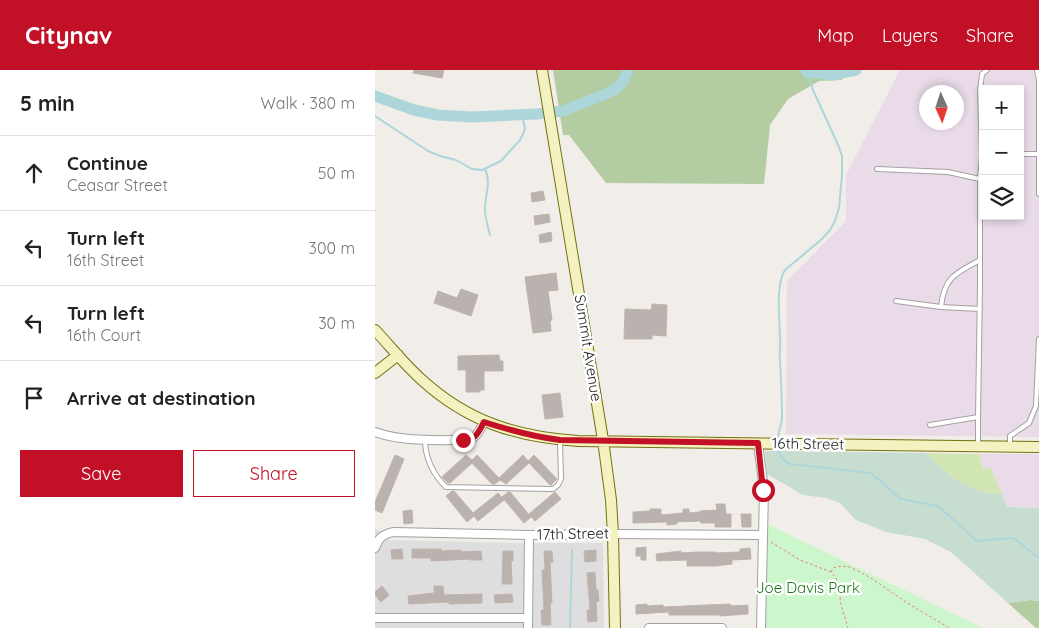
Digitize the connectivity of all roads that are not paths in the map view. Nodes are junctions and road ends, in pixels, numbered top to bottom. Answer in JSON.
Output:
{"nodes":[{"id":1,"x":987,"y":70,"type":"edge"},
{"id":2,"x":1037,"y":70,"type":"edge"},
{"id":3,"x":540,"y":71,"type":"edge"},
{"id":4,"x":981,"y":130,"type":"edge"},
{"id":5,"x":1024,"y":154,"type":"edge"},
{"id":6,"x":1038,"y":154,"type":"edge"},
{"id":7,"x":877,"y":169,"type":"dead end"},
{"id":8,"x":979,"y":179,"type":"edge"},
{"id":9,"x":1039,"y":194,"type":"edge"},
{"id":10,"x":980,"y":220,"type":"edge"},
{"id":11,"x":980,"y":260,"type":"junction"},
{"id":12,"x":895,"y":301,"type":"dead end"},
{"id":13,"x":941,"y":307,"type":"junction"},
{"id":14,"x":980,"y":309,"type":"junction"},
{"id":15,"x":375,"y":330,"type":"edge"},
{"id":16,"x":1039,"y":339,"type":"edge"},
{"id":17,"x":398,"y":354,"type":"junction"},
{"id":18,"x":375,"y":373,"type":"edge"},
{"id":19,"x":979,"y":417,"type":"junction"},
{"id":20,"x":484,"y":422,"type":"junction"},
{"id":21,"x":930,"y":425,"type":"dead end"},
{"id":22,"x":375,"y":432,"type":"edge"},
{"id":23,"x":425,"y":440,"type":"junction"},
{"id":24,"x":560,"y":440,"type":"junction"},
{"id":25,"x":603,"y":440,"type":"junction"},
{"id":26,"x":763,"y":443,"type":"junction"},
{"id":27,"x":978,"y":446,"type":"junction"},
{"id":28,"x":1010,"y":446,"type":"junction"},
{"id":29,"x":1039,"y":447,"type":"edge"},
{"id":30,"x":613,"y":534,"type":"junction"},
{"id":31,"x":529,"y":535,"type":"junction"},
{"id":32,"x":766,"y":538,"type":"junction"},
{"id":33,"x":375,"y":548,"type":"edge"},
{"id":34,"x":375,"y":618,"type":"edge"},
{"id":35,"x":528,"y":618,"type":"junction"},
{"id":36,"x":438,"y":619,"type":"junction"},
{"id":37,"x":438,"y":628,"type":"edge"},
{"id":38,"x":528,"y":628,"type":"edge"},
{"id":39,"x":615,"y":628,"type":"edge"},
{"id":40,"x":649,"y":628,"type":"edge"},
{"id":41,"x":722,"y":628,"type":"edge"},
{"id":42,"x":761,"y":628,"type":"edge"}],
"edges":[{"from":1,"to":4,"type":"lane"},
{"from":2,"to":6,"type":"lane"},
{"from":3,"to":25,"type":"main road","name":"Summit Avenue"},
{"from":5,"to":6,"type":"lane"},
{"from":6,"to":9,"type":"lane"},
{"from":7,"to":8,"type":"lane"},
{"from":10,"to":11,"type":"lane"},
{"from":11,"to":13,"type":"lane"},
{"from":11,"to":14,"type":"lane"},
{"from":12,"to":13,"type":"lane"},
{"from":13,"to":14,"type":"lane"},
{"from":14,"to":19,"type":"lane"},
{"from":15,"to":17,"type":"main road","name":"16th Street"},
{"from":16,"to":28,"type":"lane"},
{"from":17,"to":18,"type":"main road"},
{"from":17,"to":20,"type":"main road","name":"16th Street"},
{"from":19,"to":21,"type":"lane"},
{"from":19,"to":27,"type":"lane"},
{"from":20,"to":23,"type":"street"},
{"from":20,"to":24,"type":"main road","name":"16th Street"},
{"from":22,"to":23,"type":"street"},
{"from":23,"to":24,"type":"lane"},
{"from":24,"to":25,"type":"main road","name":"16th Street"},
{"from":25,"to":26,"type":"main road","name":"16th Street"},
{"from":25,"to":30,"type":"main road","name":"Summit Avenue"},
{"from":26,"to":27,"type":"main road","name":"16th Street"},
{"from":26,"to":32,"type":"street"},
{"from":27,"to":28,"type":"main road","name":"16th Street"},
{"from":28,"to":29,"type":"main road","name":"16th Street"},
{"from":30,"to":31,"type":"street","name":"17th Street"},
{"from":30,"to":32,"type":"street","name":"17th Street"},
{"from":30,"to":39,"type":"main road","name":"Summit Avenue"},
{"from":31,"to":33,"type":"street","name":"17th Street"},
{"from":31,"to":35,"type":"street"},
{"from":32,"to":42,"type":"street"},
{"from":34,"to":36,"type":"street"},
{"from":35,"to":36,"type":"street"},
{"from":35,"to":38,"type":"street"},
{"from":36,"to":37,"type":"street"},
{"from":40,"to":41,"type":"street"}]}
